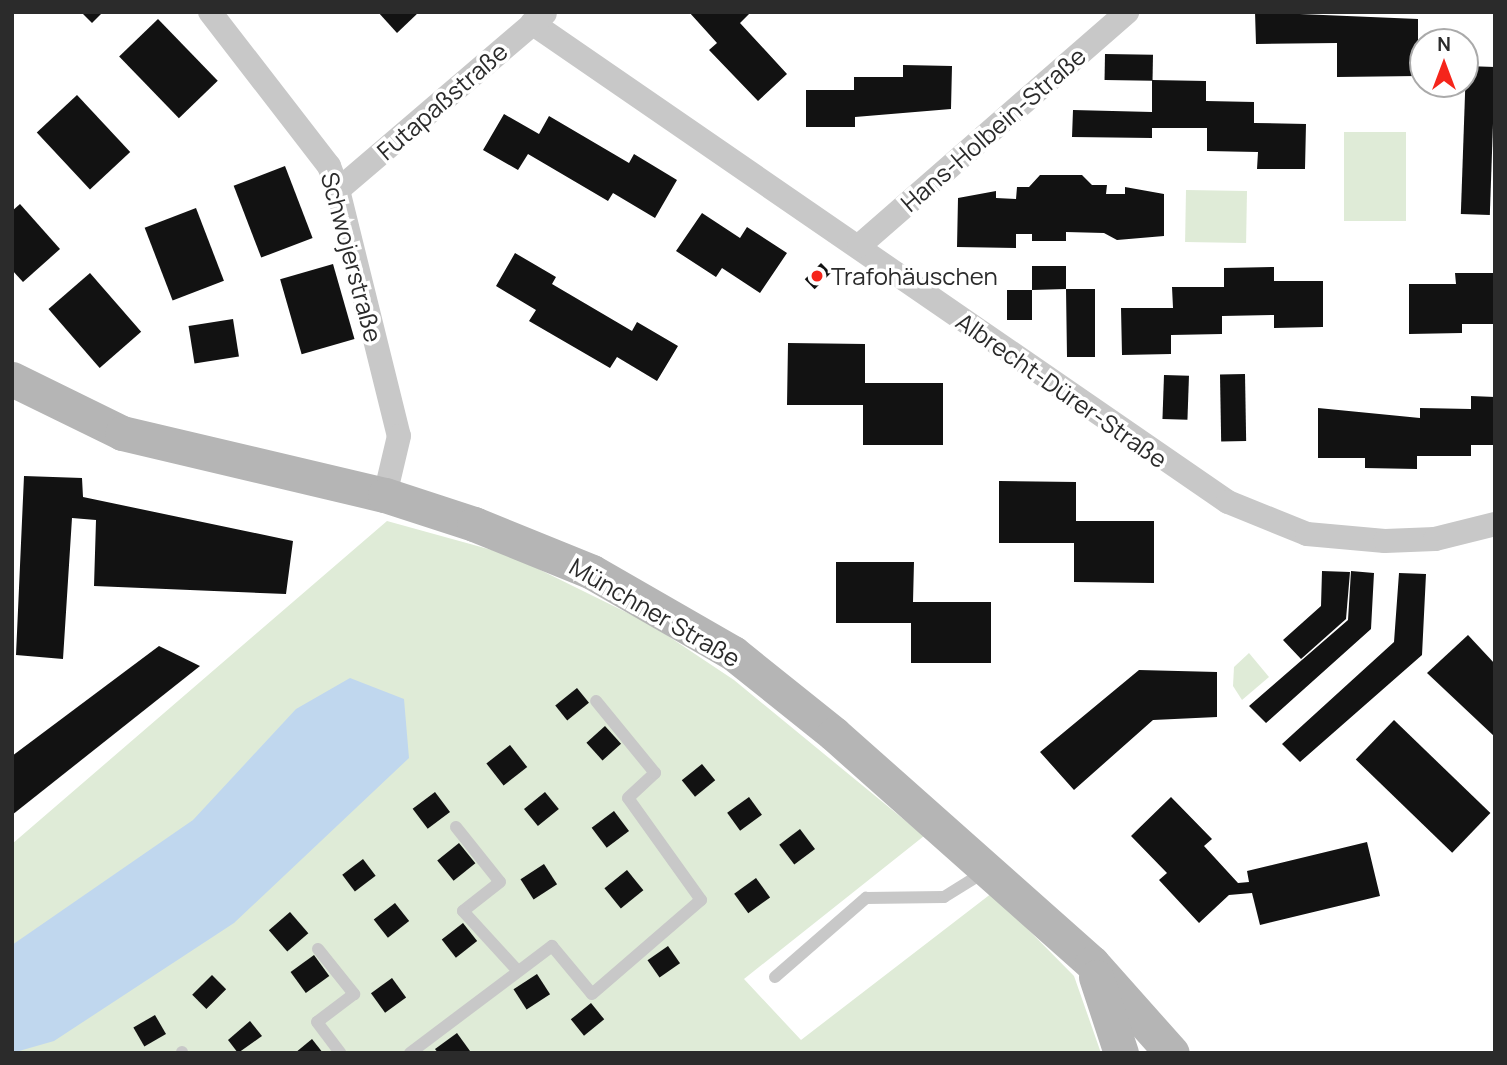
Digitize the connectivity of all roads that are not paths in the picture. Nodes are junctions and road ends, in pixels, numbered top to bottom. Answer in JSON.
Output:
{"nodes":[{"id":1,"x":210,"y":12,"type":"edge"},
{"id":2,"x":1127,"y":12,"type":"edge"},
{"id":3,"x":539,"y":18,"type":"edge"},
{"id":4,"x":338,"y":190,"type":"junction"},
{"id":5,"x":859,"y":246,"type":"junction"},
{"id":6,"x":12,"y":379,"type":"edge"},
{"id":7,"x":385,"y":495,"type":"junction"},
{"id":8,"x":1495,"y":524,"type":"edge"},
{"id":9,"x":596,"y":701,"type":"dead end"},
{"id":10,"x":456,"y":827,"type":"dead end"},
{"id":11,"x":988,"y":870,"type":"junction"},
{"id":12,"x":318,"y":949,"type":"dead end"},
{"id":13,"x":1092,"y":964,"type":"junction"},
{"id":14,"x":518,"y":971,"type":"junction"},
{"id":15,"x":775,"y":977,"type":"dead end"},
{"id":16,"x":340,"y":1053,"type":"edge"},
{"id":17,"x":410,"y":1053,"type":"edge"},
{"id":18,"x":1121,"y":1053,"type":"edge"},
{"id":19,"x":1172,"y":1053,"type":"edge"}],
"edges":[{"from":1,"to":4,"type":"street","name":"Schwojerstraße"},
{"from":2,"to":5,"type":"street","name":"Hans-Holbein-Straße"},
{"from":3,"to":4,"type":"street","name":"Futapaßstraße"},
{"from":3,"to":5,"type":"street","name":"Albrecht-Dürer-Straße"},
{"from":4,"to":7,"type":"street","name":"Schwojerstraße"},
{"from":5,"to":8,"type":"street","name":"Albrecht-Dürer-Straße"},
{"from":6,"to":7,"type":"main road","name":"Münchner Straße"},
{"from":7,"to":11,"type":"main road","name":"Münchner Straße"},
{"from":9,"to":14,"type":"lane"},
{"from":10,"to":14,"type":"lane"},
{"from":11,"to":13,"type":"main road","name":"Münchner Straße"},
{"from":11,"to":15,"type":"lane"},
{"from":12,"to":16,"type":"lane"},
{"from":13,"to":18,"type":"main road","name":"Münchner Straße"},
{"from":13,"to":19,"type":"main road","name":"Münchner Straße"},
{"from":14,"to":17,"type":"lane"}]}
